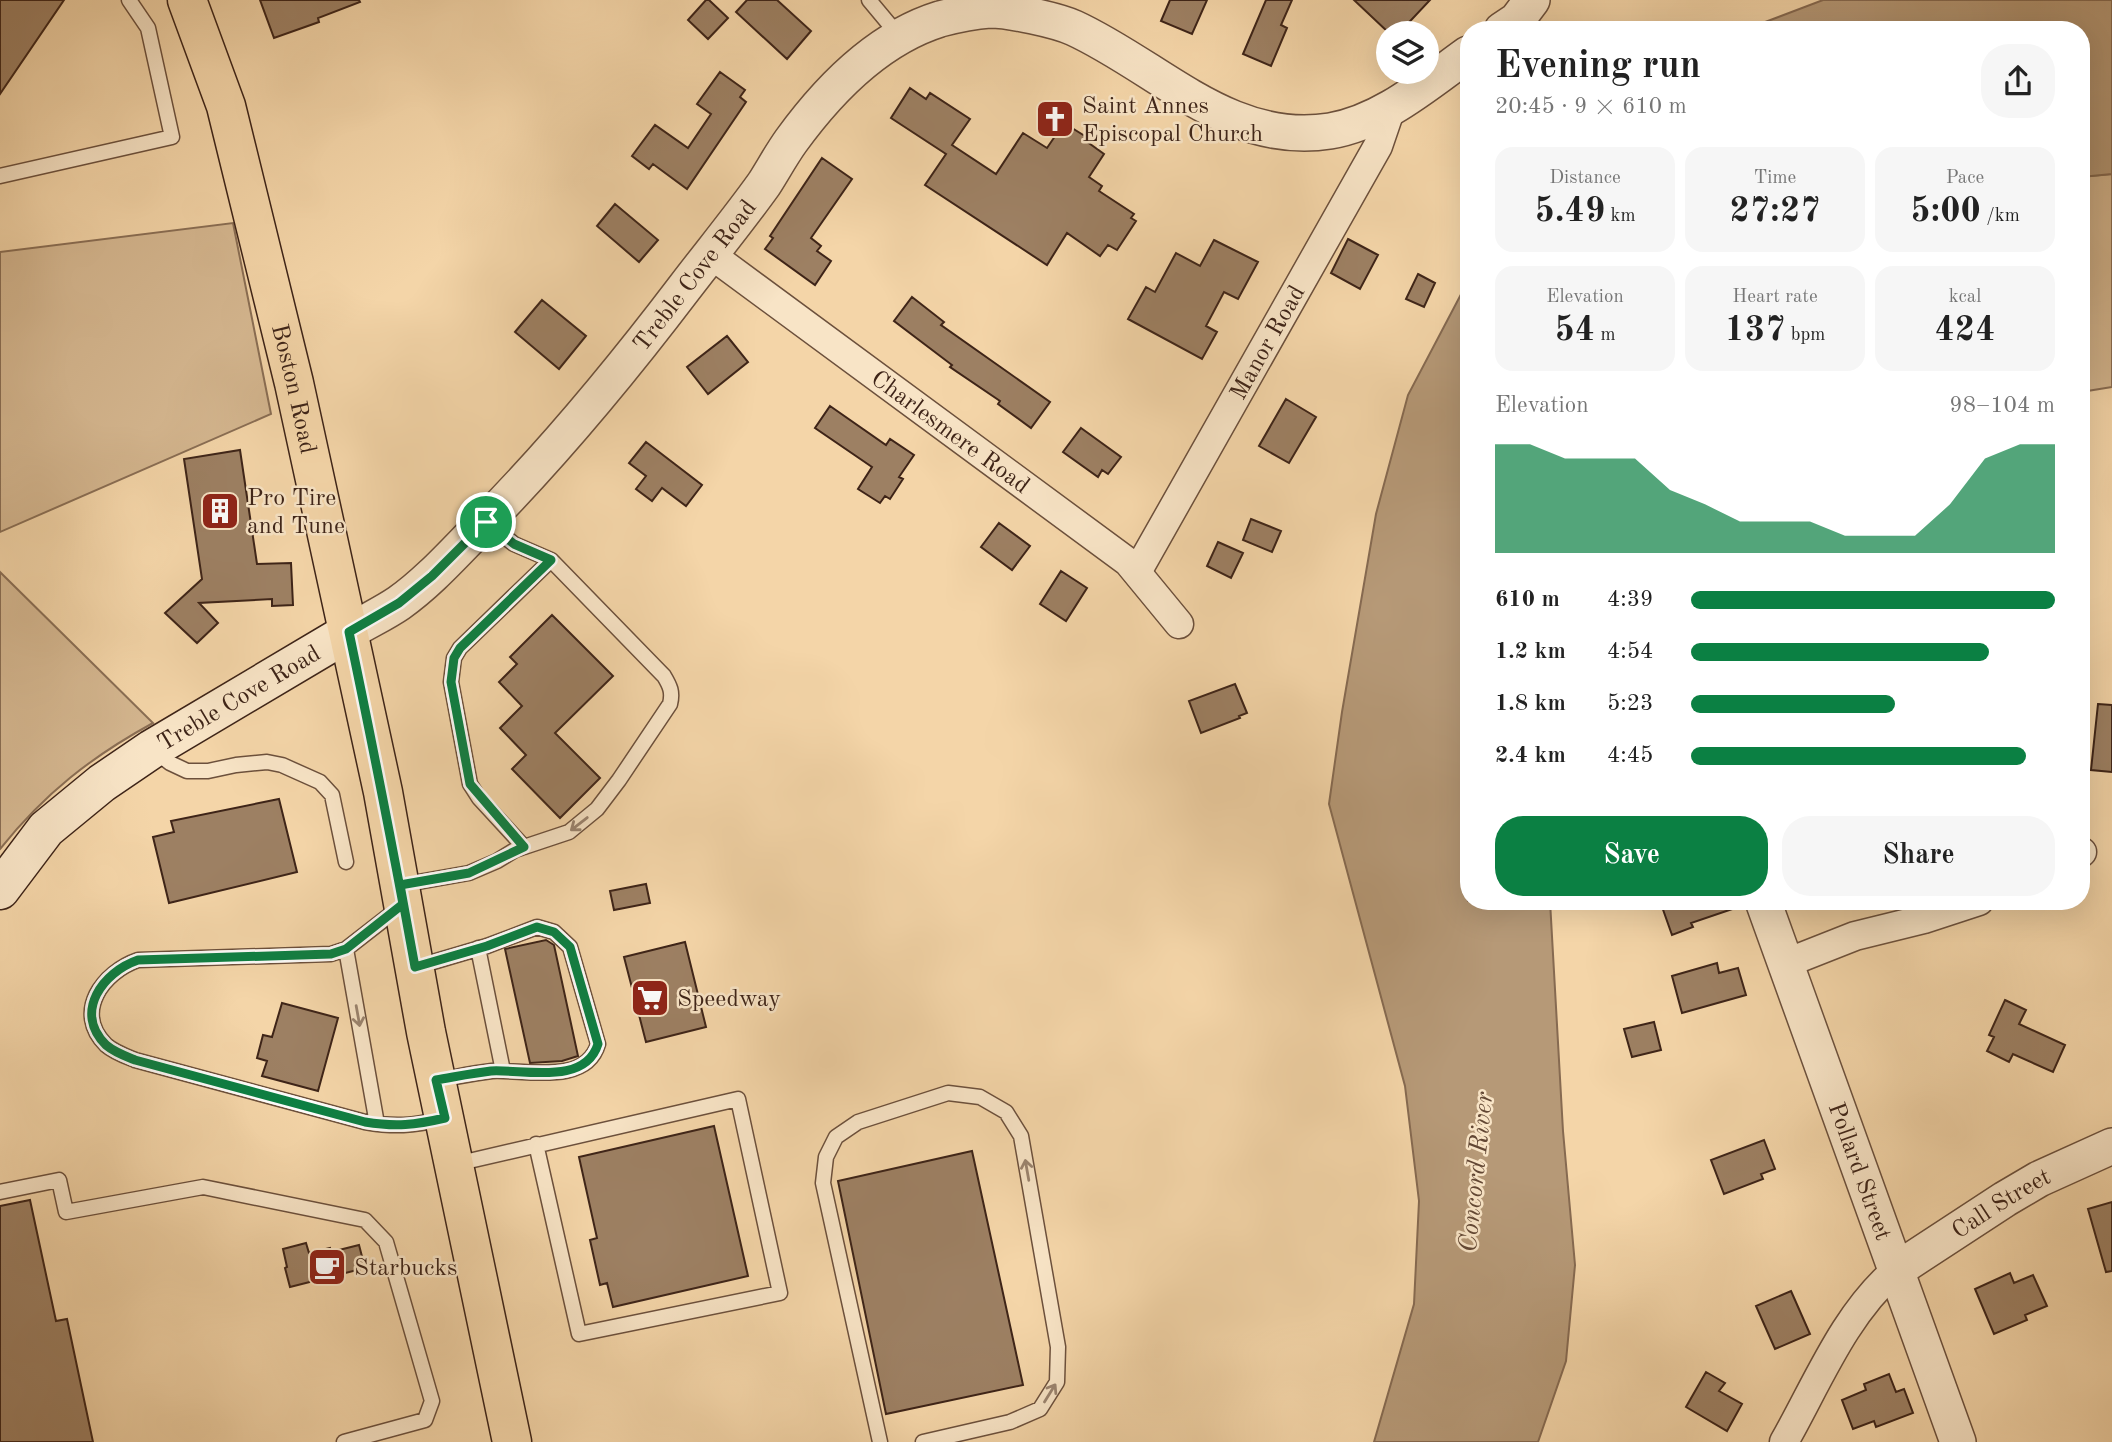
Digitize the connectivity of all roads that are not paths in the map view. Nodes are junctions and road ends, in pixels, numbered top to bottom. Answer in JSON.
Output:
{"nodes":[{"id":1,"x":128,"y":0,"type":"edge"},
{"id":2,"x":187,"y":0,"type":"edge"},
{"id":3,"x":872,"y":1,"type":"edge"},
{"id":4,"x":991,"y":5,"type":"edge"},
{"id":5,"x":899,"y":36,"type":"junction"},
{"id":6,"x":1460,"y":60,"type":"edge"},
{"id":7,"x":1391,"y":108,"type":"junction"},
{"id":8,"x":0,"y":176,"type":"edge"},
{"id":9,"x":710,"y":254,"type":"junction"},
{"id":10,"x":486,"y":522,"type":"junction"},
{"id":11,"x":551,"y":560,"type":"junction"},
{"id":12,"x":1137,"y":572,"type":"junction"},
{"id":13,"x":1180,"y":624,"type":"dead end"},
{"id":14,"x":349,"y":632,"type":"junction"},
{"id":15,"x":152,"y":749,"type":"junction"},
{"id":16,"x":524,"y":847,"type":"junction"},
{"id":17,"x":346,"y":862,"type":"dead end"},
{"id":18,"x":0,"y":890,"type":"edge"},
{"id":19,"x":402,"y":895,"type":"junction"},
{"id":20,"x":1766,"y":910,"type":"edge"},
{"id":21,"x":1952,"y":910,"type":"edge"},
{"id":22,"x":478,"y":948,"type":"junction"},
{"id":23,"x":346,"y":949,"type":"junction"},
{"id":24,"x":1784,"y":964,"type":"junction"},
{"id":25,"x":415,"y":967,"type":"junction"},
{"id":26,"x":503,"y":1072,"type":"junction"},
{"id":27,"x":436,"y":1080,"type":"junction"},
{"id":28,"x":445,"y":1118,"type":"junction"},
{"id":29,"x":377,"y":1124,"type":"junction"},
{"id":30,"x":536,"y":1144,"type":"junction"},
{"id":31,"x":2112,"y":1146,"type":"edge"},
{"id":32,"x":455,"y":1164,"type":"junction"},
{"id":33,"x":0,"y":1192,"type":"edge"},
{"id":34,"x":1895,"y":1271,"type":"junction"},
{"id":35,"x":344,"y":1442,"type":"edge"},
{"id":36,"x":512,"y":1442,"type":"edge"},
{"id":37,"x":880,"y":1442,"type":"edge"},
{"id":38,"x":923,"y":1442,"type":"edge"},
{"id":39,"x":1784,"y":1442,"type":"edge"},
{"id":40,"x":1958,"y":1442,"type":"edge"}],
"edges":[{"from":1,"to":8,"type":"lane"},
{"from":2,"to":14,"type":"main road","name":"Boston Road"},
{"from":3,"to":5,"type":"lane"},
{"from":4,"to":5,"type":"street","name":"Treble Cove Road"},
{"from":4,"to":7,"type":"street","name":"Treble Cove Road"},
{"from":5,"to":9,"type":"street","name":"Treble Cove Road"},
{"from":6,"to":7,"type":"street","name":"Treble Cove Road"},
{"from":7,"to":12,"type":"street","name":"Manor Road"},
{"from":9,"to":10,"type":"street","name":"Treble Cove Road"},
{"from":9,"to":12,"type":"street","name":"Charlesmere Road"},
{"from":10,"to":11,"type":"lane"},
{"from":10,"to":14,"type":"street","name":"Treble Cove Road"},
{"from":11,"to":16,"type":"lane"},
{"from":11,"to":16,"type":"lane","one_way":true},
{"from":12,"to":13,"type":"street","name":"Charlesmere Road"},
{"from":14,"to":15,"type":"main road","name":"Treble Cove Road"},
{"from":14,"to":19,"type":"main road","name":"Boston Road"},
{"from":15,"to":17,"type":"lane"},
{"from":15,"to":18,"type":"main road","name":"Treble Cove Road"},
{"from":16,"to":19,"type":"lane"},
{"from":19,"to":23,"type":"lane"},
{"from":19,"to":25,"type":"main road","name":"Boston Road"},
{"from":20,"to":24,"type":"street","name":"Pollard Street"},
{"from":21,"to":24,"type":"street"},
{"from":22,"to":25,"type":"lane"},
{"from":22,"to":26,"type":"lane"},
{"from":22,"to":26,"type":"lane"},
{"from":23,"to":29,"type":"lane","one_way":true},
{"from":23,"to":29,"type":"lane"},
{"from":24,"to":34,"type":"street","name":"Pollard Street"},
{"from":25,"to":27,"type":"main road","name":"Boston Road"},
{"from":26,"to":27,"type":"lane"},
{"from":27,"to":28,"type":"main road","name":"Boston Road"},
{"from":28,"to":29,"type":"lane"},
{"from":28,"to":32,"type":"main road","name":"Boston Road"},
{"from":30,"to":30,"type":"lane"},
{"from":30,"to":32,"type":"lane"},
{"from":31,"to":34,"type":"street","name":"Call Street"},
{"from":32,"to":36,"type":"main road","name":"Boston Road"},
{"from":33,"to":35,"type":"lane"},
{"from":34,"to":39,"type":"street"},
{"from":34,"to":40,"type":"street","name":"Pollard Street"},
{"from":38,"to":37,"type":"lane","one_way":true}]}
